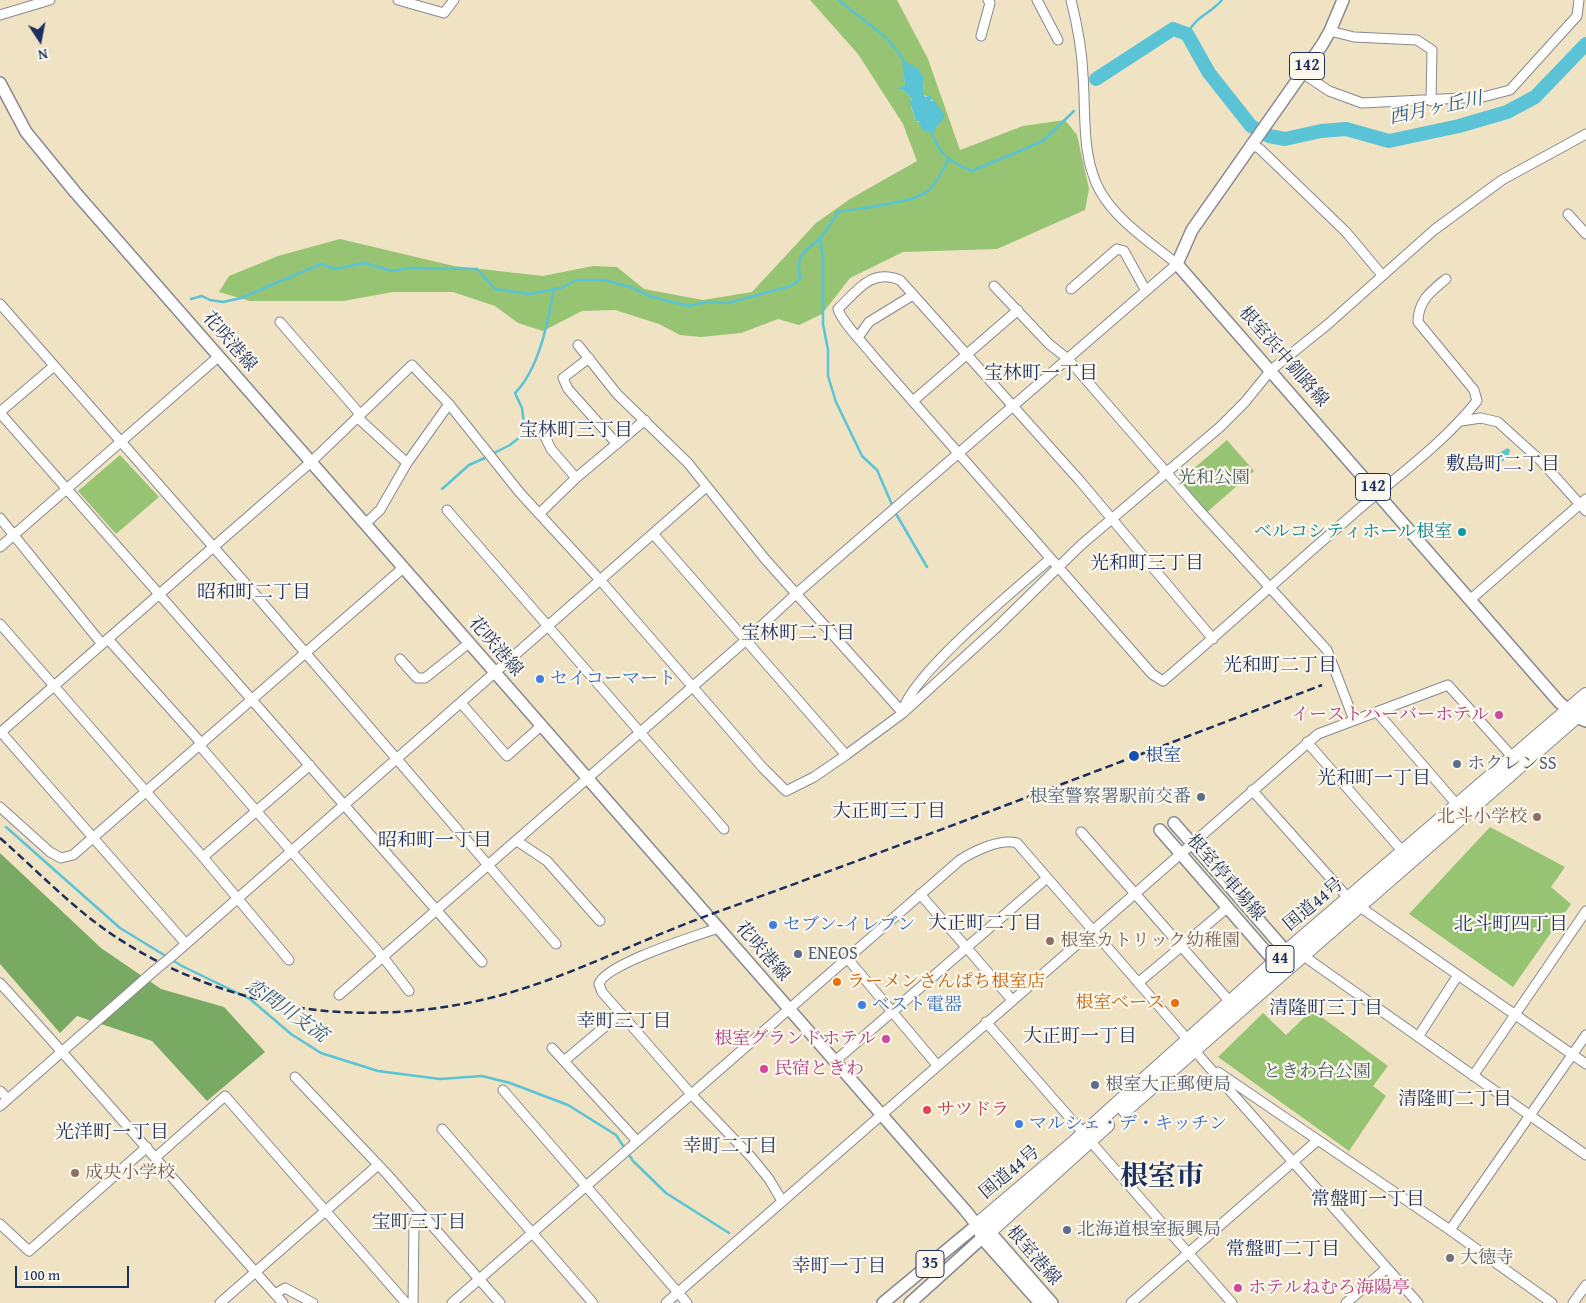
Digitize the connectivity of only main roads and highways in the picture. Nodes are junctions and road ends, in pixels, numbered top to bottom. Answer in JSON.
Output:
{"nodes":[{"id":1,"x":1343,"y":0,"type":"edge"},
{"id":2,"x":0,"y":84,"type":"edge"},
{"id":3,"x":1586,"y":694,"type":"edge"},
{"id":4,"x":1579,"y":714,"type":"edge"},
{"id":5,"x":1516,"y":761,"type":"junction"},
{"id":6,"x":1174,"y":823,"type":"dead end"},
{"id":7,"x":1160,"y":830,"type":"dead end"},
{"id":8,"x":1354,"y":903,"type":"junction"},
{"id":9,"x":1294,"y":954,"type":"junction"},
{"id":10,"x":1279,"y":967,"type":"junction"},
{"id":11,"x":1191,"y":1046,"type":"junction"},
{"id":12,"x":982,"y":1231,"type":"junction"},
{"id":13,"x":883,"y":1303,"type":"edge"},
{"id":14,"x":910,"y":1303,"type":"edge"},
{"id":15,"x":1040,"y":1303,"type":"edge"},
{"id":16,"x":1052,"y":1303,"type":"edge"}],
"edges":[{"from":1,"to":4,"type":"main road","name":"根室浜中釧路線","number":"142"},
{"from":2,"to":12,"type":"main road","name":"花咲港線"},
{"from":3,"to":4,"type":"highway","name":"国道44号","number":"44"},
{"from":4,"to":5,"type":"highway","name":"国道44号","number":"44"},
{"from":5,"to":8,"type":"highway","name":"国道44号","number":"44"},
{"from":5,"to":8,"type":"highway","name":"国道44号","number":"44"},
{"from":6,"to":9,"type":"main road","name":"根室停車場線"},
{"from":7,"to":10,"type":"main road","name":"根室停車場線"},
{"from":8,"to":9,"type":"highway","name":"国道44号","number":"44"},
{"from":9,"to":10,"type":"highway","name":"国道44号","number":"44"},
{"from":10,"to":11,"type":"highway","name":"国道44号","number":"44"},
{"from":10,"to":11,"type":"highway","name":"国道44号","number":"44"},
{"from":11,"to":12,"type":"highway","name":"国道44号","number":"44"},
{"from":12,"to":13,"type":"main road","number":"35"},
{"from":12,"to":14,"type":"main road","number":"35"},
{"from":12,"to":15,"type":"main road","name":"根室港線"},
{"from":12,"to":16,"type":"main road","name":"根室港線"}]}
